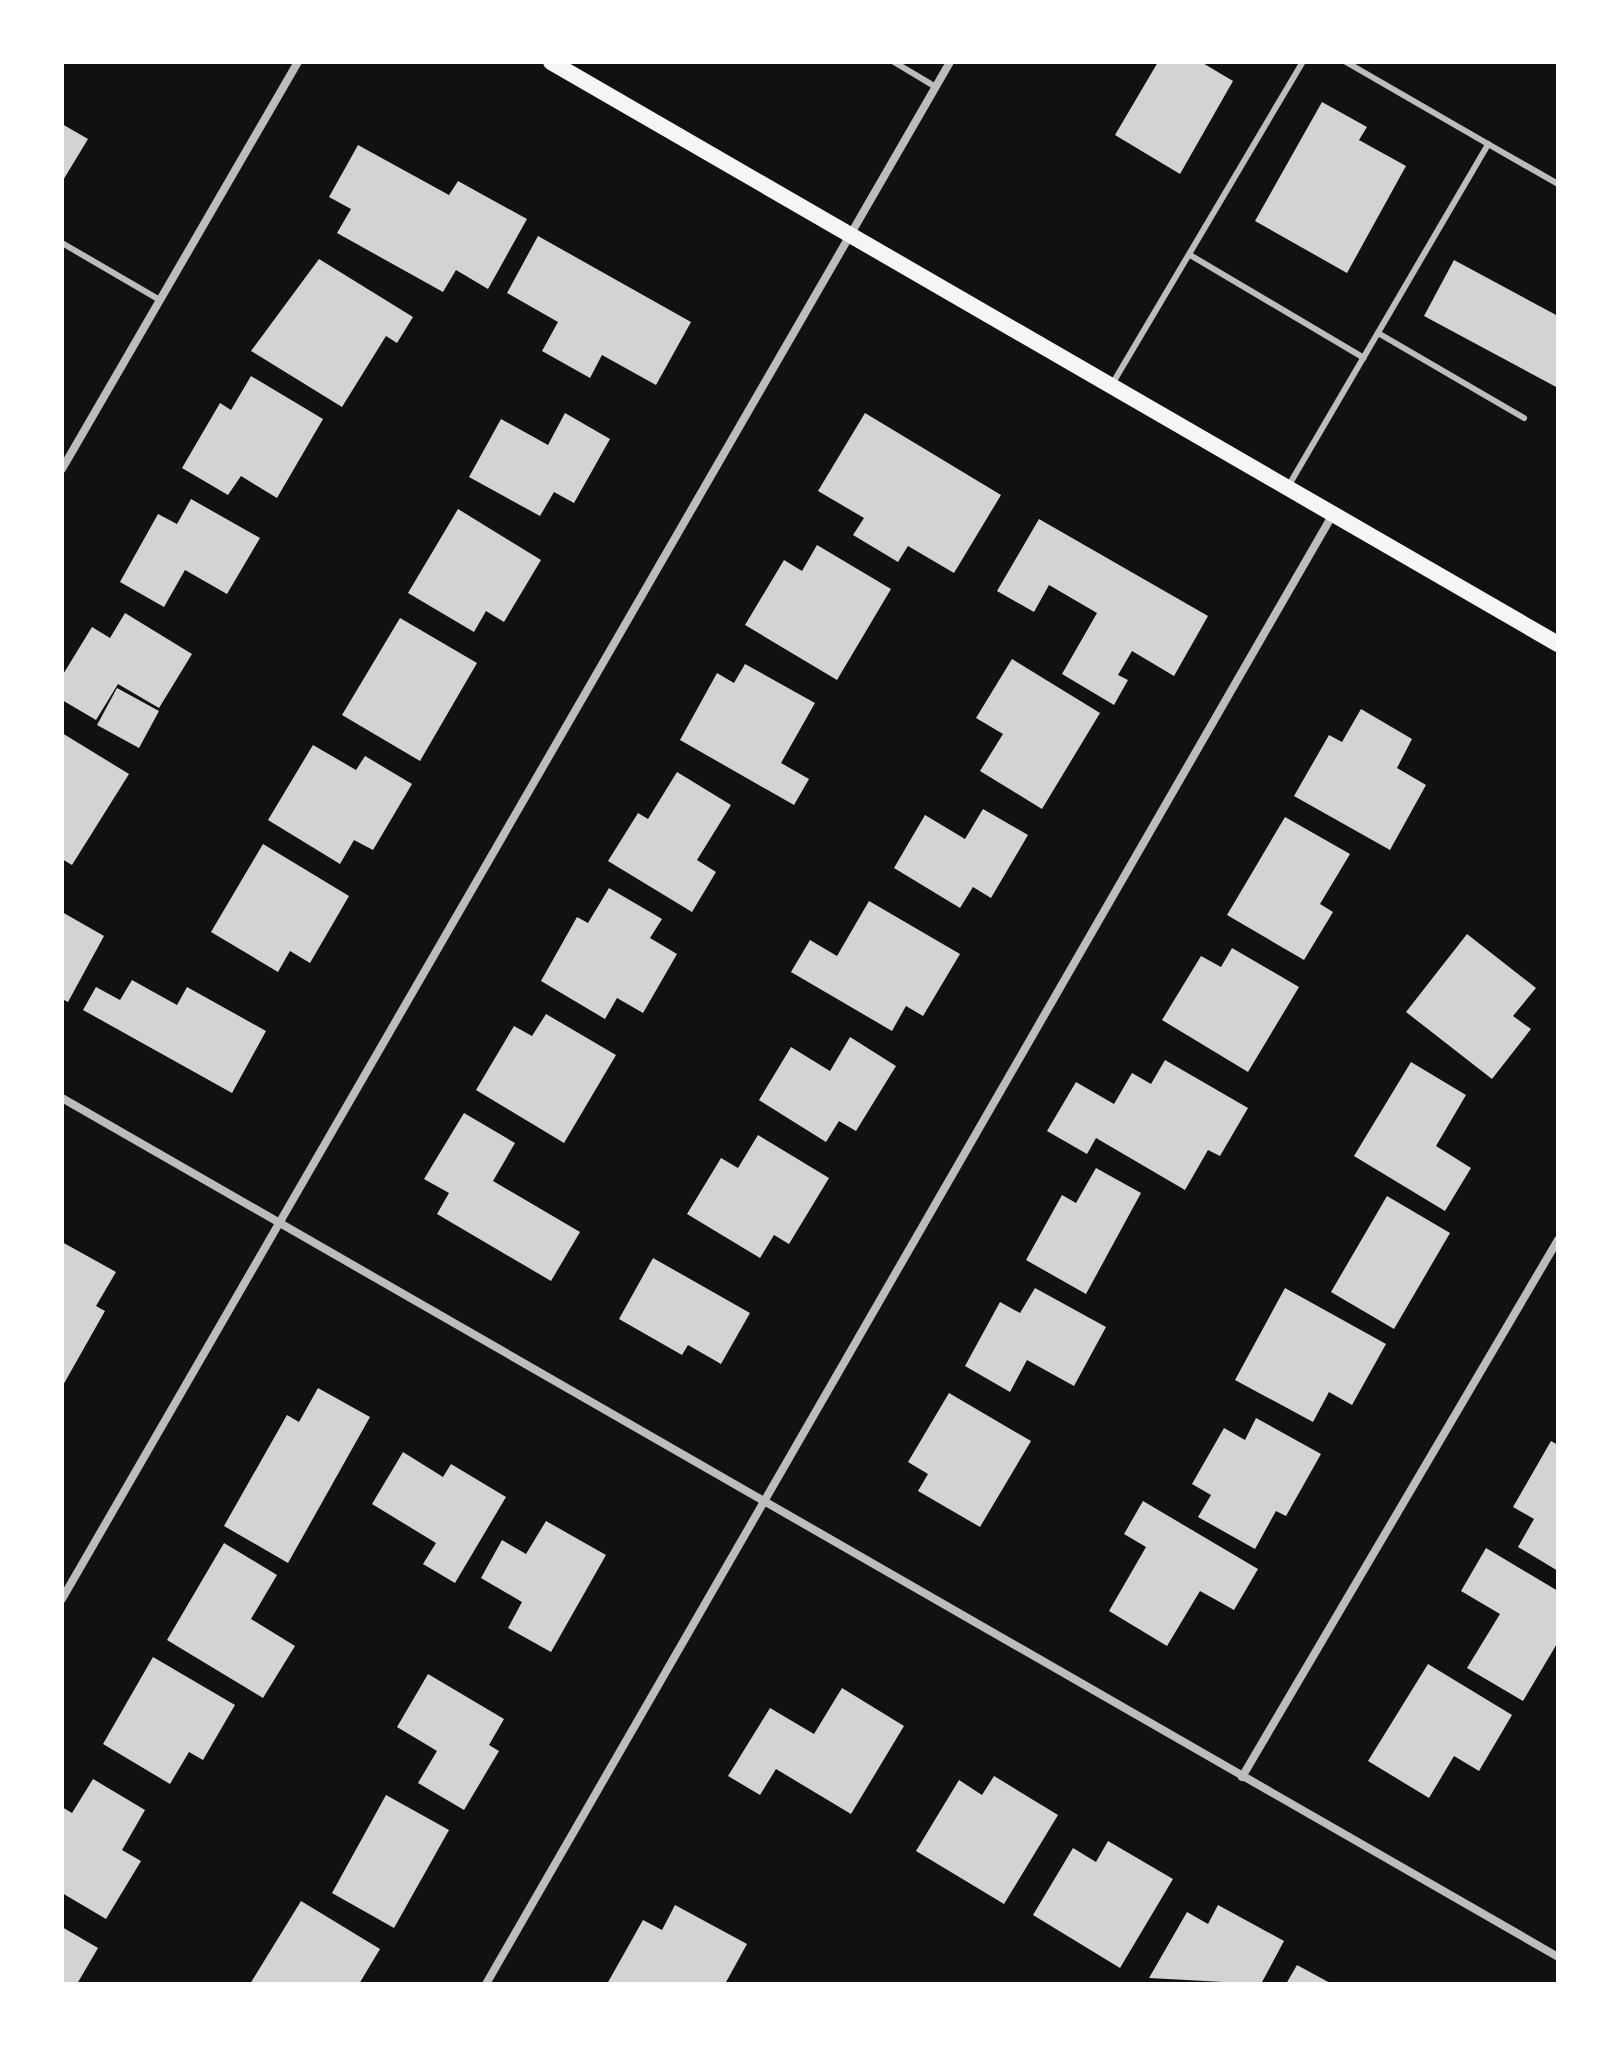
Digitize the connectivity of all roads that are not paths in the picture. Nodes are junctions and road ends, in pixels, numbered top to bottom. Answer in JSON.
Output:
{"nodes":[{"id":1,"x":298,"y":62,"type":"edge"},
{"id":2,"x":551,"y":62,"type":"edge"},
{"id":3,"x":894,"y":62,"type":"edge"},
{"id":4,"x":950,"y":62,"type":"edge"},
{"id":5,"x":1303,"y":62,"type":"edge"},
{"id":6,"x":1346,"y":62,"type":"edge"},
{"id":7,"x":936,"y":87,"type":"junction"},
{"id":8,"x":1488,"y":144,"type":"junction"},
{"id":9,"x":1558,"y":184,"type":"edge"},
{"id":10,"x":850,"y":235,"type":"junction"},
{"id":11,"x":62,"y":243,"type":"edge"},
{"id":12,"x":1190,"y":255,"type":"junction"},
{"id":13,"x":160,"y":300,"type":"junction"},
{"id":14,"x":1378,"y":333,"type":"junction"},
{"id":15,"x":1364,"y":358,"type":"junction"},
{"id":16,"x":1114,"y":381,"type":"junction"},
{"id":17,"x":1524,"y":418,"type":"dead end"},
{"id":18,"x":62,"y":469,"type":"edge"},
{"id":19,"x":1289,"y":485,"type":"junction"},
{"id":20,"x":1335,"y":510,"type":"junction"},
{"id":21,"x":1558,"y":644,"type":"edge"},
{"id":22,"x":62,"y":1098,"type":"edge"},
{"id":23,"x":281,"y":1224,"type":"junction"},
{"id":24,"x":1558,"y":1240,"type":"edge"},
{"id":25,"x":767,"y":1503,"type":"junction"},
{"id":26,"x":62,"y":1599,"type":"edge"},
{"id":27,"x":1242,"y":1777,"type":"junction"},
{"id":28,"x":1558,"y":1957,"type":"edge"},
{"id":29,"x":486,"y":1984,"type":"edge"}],
"edges":[{"from":1,"to":13,"type":"street"},
{"from":2,"to":10,"type":"main road"},
{"from":3,"to":7,"type":"lane"},
{"from":4,"to":7,"type":"street"},
{"from":5,"to":12,"type":"lane"},
{"from":6,"to":8,"type":"lane"},
{"from":7,"to":10,"type":"street"},
{"from":8,"to":9,"type":"lane"},
{"from":8,"to":14,"type":"lane"},
{"from":10,"to":16,"type":"main road"},
{"from":10,"to":23,"type":"street"},
{"from":11,"to":13,"type":"lane"},
{"from":12,"to":15,"type":"lane"},
{"from":12,"to":16,"type":"lane"},
{"from":13,"to":18,"type":"street"},
{"from":14,"to":15,"type":"lane"},
{"from":14,"to":17,"type":"lane"},
{"from":15,"to":19,"type":"lane"},
{"from":16,"to":19,"type":"main road"},
{"from":19,"to":20,"type":"main road"},
{"from":20,"to":21,"type":"main road"},
{"from":20,"to":25,"type":"street"},
{"from":22,"to":23,"type":"street"},
{"from":23,"to":25,"type":"street"},
{"from":23,"to":26,"type":"street"},
{"from":24,"to":27,"type":"street"},
{"from":25,"to":27,"type":"street"},
{"from":25,"to":29,"type":"street"},
{"from":27,"to":28,"type":"street"}]}
